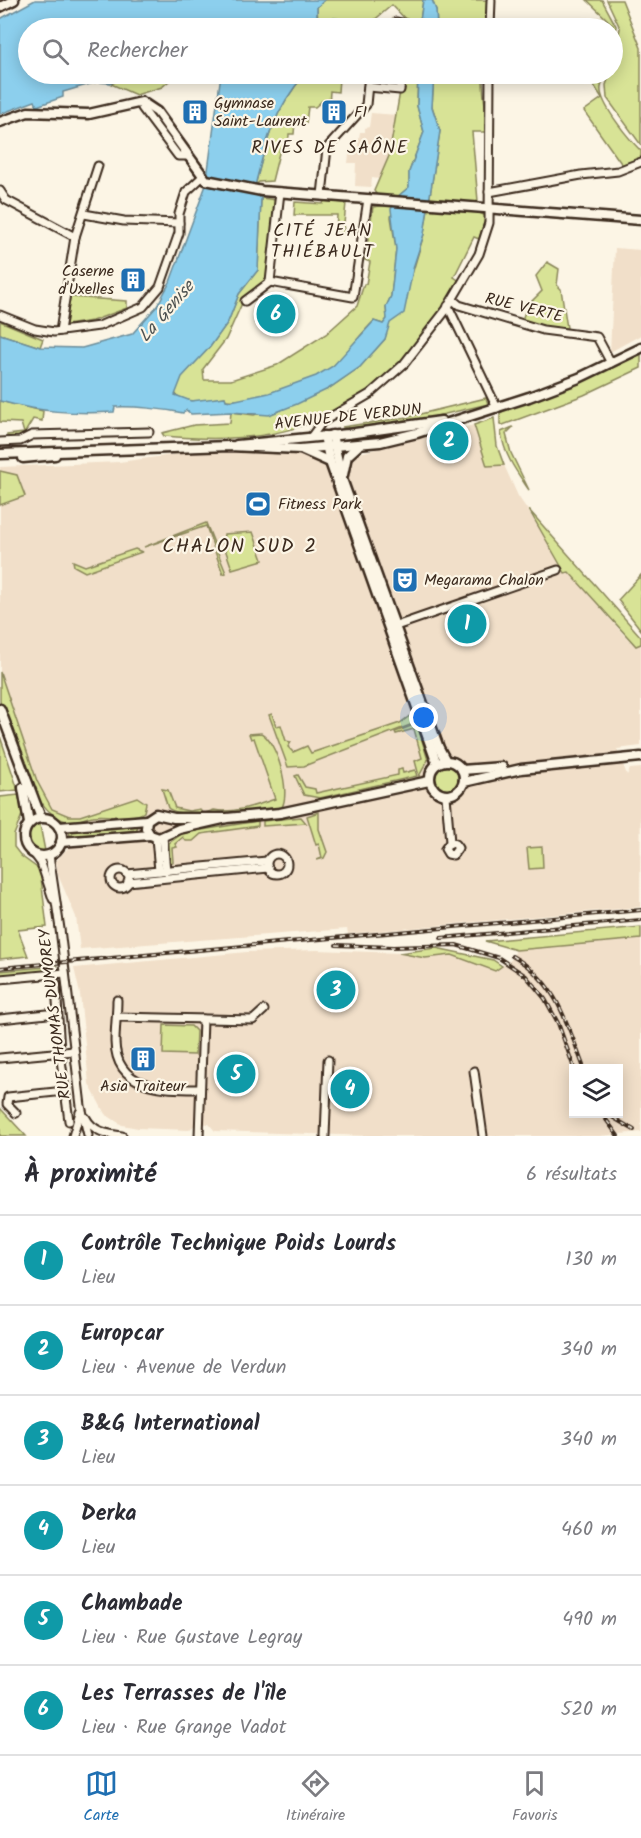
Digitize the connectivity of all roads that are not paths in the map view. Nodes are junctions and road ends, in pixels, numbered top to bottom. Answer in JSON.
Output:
{"nodes":[{"id":1,"x":15,"y":0,"type":"edge"},
{"id":2,"x":491,"y":0,"type":"edge"},
{"id":3,"x":1,"y":4,"type":"edge"},
{"id":4,"x":490,"y":18,"type":"edge"},
{"id":5,"x":368,"y":84,"type":"edge"},
{"id":6,"x":401,"y":84,"type":"edge"},
{"id":7,"x":490,"y":84,"type":"edge"},
{"id":8,"x":368,"y":87,"type":"junction"},
{"id":9,"x":0,"y":122,"type":"edge"},
{"id":10,"x":641,"y":162,"type":"edge"},
{"id":11,"x":98,"y":166,"type":"dead end"},
{"id":12,"x":203,"y":179,"type":"junction"},
{"id":13,"x":0,"y":191,"type":"edge"},
{"id":14,"x":280,"y":192,"type":"junction"},
{"id":15,"x":489,"y":192,"type":"junction"},
{"id":16,"x":322,"y":195,"type":"junction"},
{"id":17,"x":368,"y":199,"type":"junction"},
{"id":18,"x":489,"y":208,"type":"junction"},
{"id":19,"x":84,"y":214,"type":"junction"},
{"id":20,"x":641,"y":220,"type":"edge"},
{"id":21,"x":179,"y":223,"type":"junction"},
{"id":22,"x":75,"y":237,"type":"junction"},
{"id":23,"x":270,"y":282,"type":"junction"},
{"id":24,"x":245,"y":301,"type":"dead end"},
{"id":25,"x":449,"y":305,"type":"junction"},
{"id":26,"x":0,"y":315,"type":"edge"},
{"id":27,"x":60,"y":331,"type":"junction"},
{"id":28,"x":641,"y":348,"type":"edge"},
{"id":29,"x":611,"y":363,"type":"junction"},
{"id":30,"x":497,"y":408,"type":"junction"},
{"id":31,"x":471,"y":415,"type":"junction"},
{"id":32,"x":326,"y":421,"type":"junction"},
{"id":33,"x":148,"y":432,"type":"dead end"},
{"id":34,"x":328,"y":436,"type":"junction"},
{"id":35,"x":311,"y":437,"type":"junction"},
{"id":36,"x":0,"y":442,"type":"edge"},
{"id":37,"x":358,"y":445,"type":"junction"},
{"id":38,"x":229,"y":446,"type":"junction"},
{"id":39,"x":330,"y":447,"type":"junction"},
{"id":40,"x":300,"y":449,"type":"junction"},
{"id":41,"x":70,"y":451,"type":"junction"},
{"id":42,"x":0,"y":454,"type":"edge"},
{"id":43,"x":0,"y":459,"type":"edge"},
{"id":44,"x":330,"y":462,"type":"junction"},
{"id":45,"x":342,"y":479,"type":"junction"},
{"id":46,"x":354,"y":527,"type":"junction"},
{"id":47,"x":372,"y":557,"type":"junction"},
{"id":48,"x":558,"y":570,"type":"dead end"},
{"id":49,"x":380,"y":605,"type":"junction"},
{"id":50,"x":396,"y":626,"type":"junction"},
{"id":51,"x":0,"y":709,"type":"edge"},
{"id":52,"x":0,"y":720,"type":"edge"},
{"id":53,"x":641,"y":757,"type":"edge"},
{"id":54,"x":446,"y":761,"type":"junction"},
{"id":55,"x":437,"y":764,"type":"junction"},
{"id":56,"x":520,"y":769,"type":"junction"},
{"id":57,"x":462,"y":770,"type":"junction"},
{"id":58,"x":429,"y":781,"type":"junction"},
{"id":59,"x":464,"y":782,"type":"junction"},
{"id":60,"x":446,"y":796,"type":"junction"},
{"id":61,"x":166,"y":816,"type":"junction"},
{"id":62,"x":41,"y":818,"type":"junction"},
{"id":63,"x":227,"y":818,"type":"junction"},
{"id":64,"x":147,"y":820,"type":"junction"},
{"id":65,"x":29,"y":823,"type":"junction"},
{"id":66,"x":59,"y":827,"type":"junction"},
{"id":67,"x":159,"y":835,"type":"junction"},
{"id":68,"x":61,"y":842,"type":"junction"},
{"id":69,"x":450,"y":842,"type":"dead end"},
{"id":70,"x":35,"y":855,"type":"junction"},
{"id":71,"x":49,"y":855,"type":"junction"},
{"id":72,"x":163,"y":871,"type":"junction"},
{"id":73,"x":59,"y":919,"type":"junction"},
{"id":74,"x":65,"y":973,"type":"junction"},
{"id":75,"x":0,"y":980,"type":"edge"},
{"id":76,"x":56,"y":983,"type":"dead end"},
{"id":77,"x":117,"y":1000,"type":"dead end"},
{"id":78,"x":264,"y":1010,"type":"dead end"},
{"id":79,"x":57,"y":1013,"type":"junction"},
{"id":80,"x":117,"y":1017,"type":"junction"},
{"id":81,"x":0,"y":1019,"type":"edge"},
{"id":82,"x":203,"y":1019,"type":"junction"},
{"id":83,"x":74,"y":1051,"type":"junction"},
{"id":84,"x":60,"y":1052,"type":"junction"},
{"id":85,"x":0,"y":1058,"type":"edge"},
{"id":86,"x":328,"y":1060,"type":"dead end"},
{"id":87,"x":474,"y":1071,"type":"dead end"},
{"id":88,"x":200,"y":1089,"type":"junction"},
{"id":89,"x":65,"y":1091,"type":"junction"},
{"id":90,"x":81,"y":1106,"type":"junction"},
{"id":91,"x":16,"y":1113,"type":"dead end"},
{"id":92,"x":69,"y":1121,"type":"dead end"},
{"id":93,"x":89,"y":1135,"type":"edge"},
{"id":94,"x":74,"y":1136,"type":"edge"},
{"id":95,"x":122,"y":1136,"type":"edge"},
{"id":96,"x":199,"y":1136,"type":"edge"},
{"id":97,"x":325,"y":1136,"type":"edge"},
{"id":98,"x":483,"y":1136,"type":"edge"}],
"edges":[{"from":1,"to":3,"type":"main road"},
{"from":2,"to":4,"type":"street"},
{"from":5,"to":8,"type":"street"},
{"from":6,"to":8,"type":"street"},
{"from":7,"to":15,"type":"street"},
{"from":8,"to":16,"type":"street"},
{"from":9,"to":12,"type":"main road"},
{"from":10,"to":15,"type":"street"},
{"from":11,"to":19,"type":"street"},
{"from":12,"to":14,"type":"main road"},
{"from":12,"to":21,"type":"street"},
{"from":13,"to":22,"type":"street"},
{"from":14,"to":16,"type":"main road"},
{"from":14,"to":23,"type":"street"},
{"from":15,"to":18,"type":"street"},
{"from":16,"to":17,"type":"main road"},
{"from":17,"to":18,"type":"main road"},
{"from":17,"to":23,"type":"street"},
{"from":18,"to":20,"type":"main road"},
{"from":18,"to":25,"type":"street"},
{"from":19,"to":21,"type":"street"},
{"from":19,"to":22,"type":"street"},
{"from":21,"to":27,"type":"street"},
{"from":22,"to":27,"type":"street"},
{"from":23,"to":24,"type":"street"},
{"from":25,"to":29,"type":"street","name":"RUE VERTE"},
{"from":25,"to":30,"type":"street"},
{"from":25,"to":32,"type":"street"},
{"from":26,"to":27,"type":"street"},
{"from":28,"to":29,"type":"main road","name":"AVENUE DE VERDUN"},
{"from":29,"to":30,"type":"main road","name":"AVENUE DE VERDUN"},
{"from":30,"to":31,"type":"main road","name":"AVENUE DE VERDUN"},
{"from":31,"to":34,"type":"main road","name":"AVENUE DE VERDUN"},
{"from":31,"to":37,"type":"main road","name":"AVENUE DE VERDUN"},
{"from":32,"to":34,"type":"street"},
{"from":32,"to":35,"type":"street"},
{"from":33,"to":36,"type":"street"},
{"from":34,"to":35,"type":"main road","name":"AVENUE DE VERDUN"},
{"from":34,"to":39,"type":"main road"},
{"from":35,"to":38,"type":"main road","name":"AVENUE DE VERDUN"},
{"from":37,"to":39,"type":"main road","name":"AVENUE DE VERDUN"},
{"from":37,"to":45,"type":"main road"},
{"from":38,"to":40,"type":"main road","name":"AVENUE DE VERDUN"},
{"from":38,"to":41,"type":"main road","name":"AVENUE DE VERDUN"},
{"from":39,"to":40,"type":"main road","name":"AVENUE DE VERDUN"},
{"from":39,"to":44,"type":"main road"},
{"from":39,"to":45,"type":"main road"},
{"from":40,"to":44,"type":"main road"},
{"from":41,"to":42,"type":"main road","name":"AVENUE DE VERDUN"},
{"from":41,"to":43,"type":"main road","name":"AVENUE DE VERDUN"},
{"from":44,"to":46,"type":"main road"},
{"from":45,"to":47,"type":"main road"},
{"from":46,"to":47,"type":"main road"},
{"from":46,"to":49,"type":"main road"},
{"from":47,"to":50,"type":"main road"},
{"from":48,"to":50,"type":"street"},
{"from":49,"to":50,"type":"main road"},
{"from":49,"to":55,"type":"main road"},
{"from":50,"to":54,"type":"main road"},
{"from":51,"to":62,"type":"main road"},
{"from":52,"to":65,"type":"main road"},
{"from":53,"to":56,"type":"main road"},
{"from":54,"to":55,"type":"main road"},
{"from":54,"to":57,"type":"main road"},
{"from":55,"to":58,"type":"main road"},
{"from":56,"to":57,"type":"main road"},
{"from":56,"to":59,"type":"main road"},
{"from":57,"to":59,"type":"main road"},
{"from":58,"to":60,"type":"main road"},
{"from":58,"to":63,"type":"main road"},
{"from":59,"to":60,"type":"main road"},
{"from":60,"to":69,"type":"street"},
{"from":61,"to":63,"type":"main road"},
{"from":61,"to":64,"type":"main road"},
{"from":61,"to":67,"type":"main road"},
{"from":62,"to":65,"type":"main road"},
{"from":62,"to":66,"type":"main road"},
{"from":63,"to":67,"type":"main road"},
{"from":64,"to":66,"type":"main road"},
{"from":64,"to":67,"type":"main road"},
{"from":65,"to":70,"type":"main road"},
{"from":66,"to":68,"type":"main road"},
{"from":67,"to":68,"type":"main road"},
{"from":67,"to":72,"type":"street"},
{"from":68,"to":71,"type":"main road"},
{"from":70,"to":71,"type":"main road"},
{"from":70,"to":73,"type":"street","name":"RUE THOMAS DUMOREY"},
{"from":71,"to":73,"type":"street","name":"RUE THOMAS DUMOREY"},
{"from":72,"to":72,"type":"street"},
{"from":73,"to":74,"type":"street","name":"RUE THOMAS DUMOREY"},
{"from":74,"to":75,"type":"street"},
{"from":74,"to":83,"type":"street","name":"RUE THOMAS DUMOREY"},
{"from":76,"to":79,"type":"street"},
{"from":77,"to":80,"type":"street"},
{"from":78,"to":82,"type":"street"},
{"from":79,"to":81,"type":"street"},
{"from":79,"to":84,"type":"street"},
{"from":80,"to":82,"type":"street"},
{"from":80,"to":88,"type":"street"},
{"from":82,"to":88,"type":"street"},
{"from":83,"to":84,"type":"street"},
{"from":83,"to":90,"type":"street","name":"RUE THOMAS DUMOREY"},
{"from":84,"to":85,"type":"street"},
{"from":84,"to":89,"type":"street"},
{"from":86,"to":97,"type":"street"},
{"from":87,"to":98,"type":"street"},
{"from":88,"to":96,"type":"street"},
{"from":89,"to":91,"type":"street"},
{"from":89,"to":92,"type":"street"},
{"from":90,"to":93,"type":"street","name":"RUE THOMAS DUMOREY"},
{"from":90,"to":94,"type":"street","name":"RUE THOMAS DUMOREY"},
{"from":90,"to":95,"type":"street"},
{"from":93,"to":94,"type":"street"}]}
